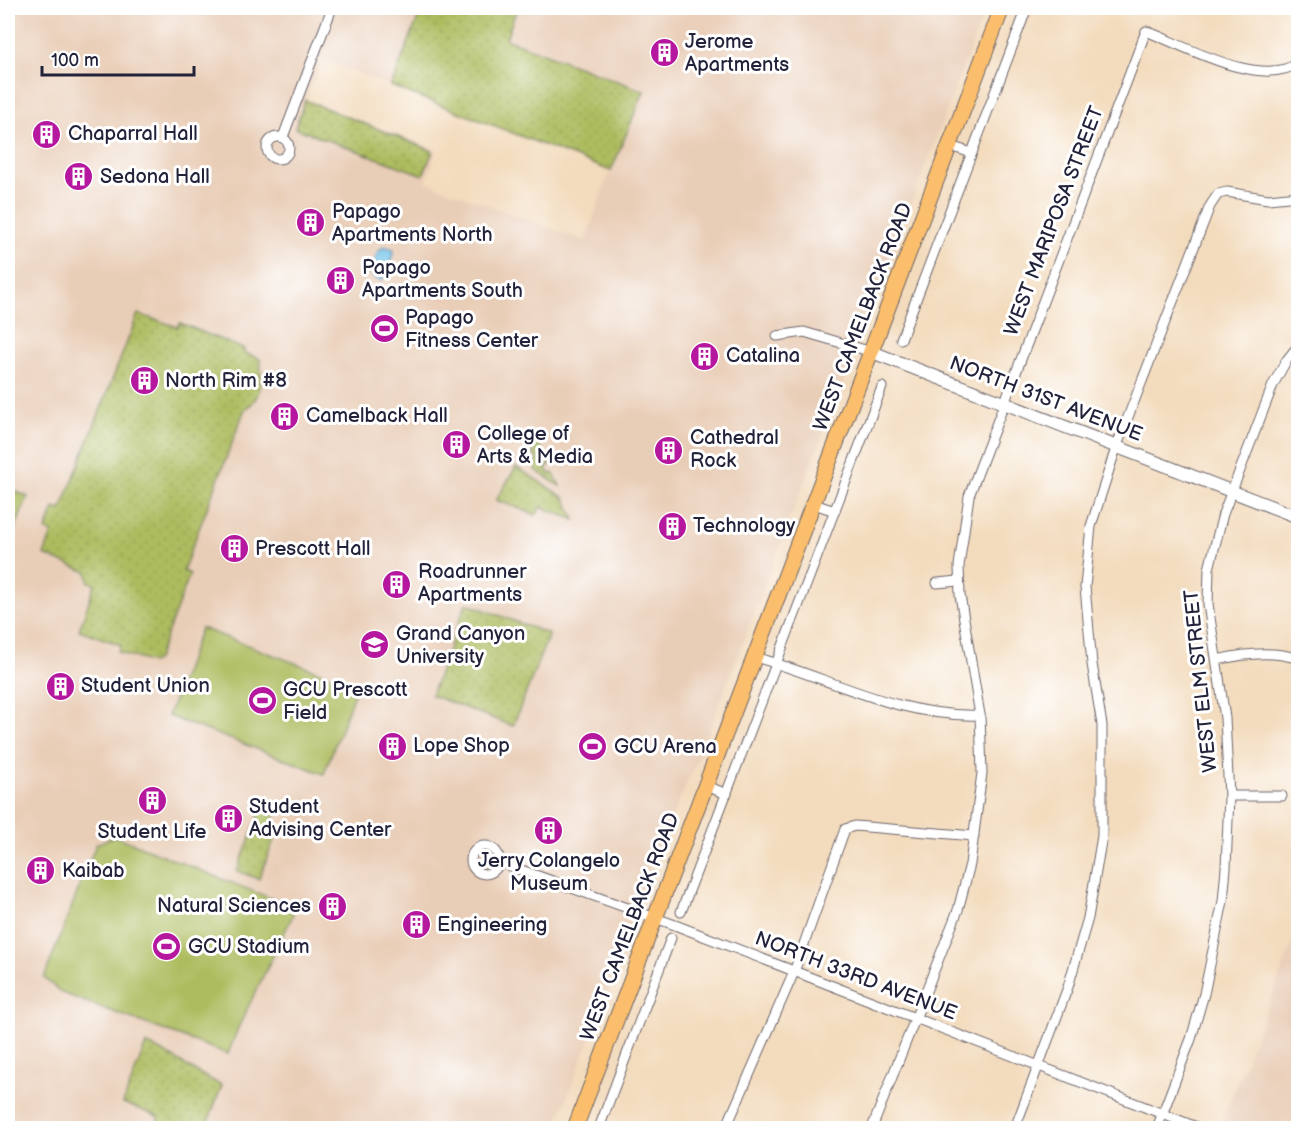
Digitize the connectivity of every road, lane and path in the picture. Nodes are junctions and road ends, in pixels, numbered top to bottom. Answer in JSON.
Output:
{"nodes":[{"id":1,"x":332,"y":8,"type":"edge"},
{"id":2,"x":1002,"y":8,"type":"edge"},
{"id":3,"x":1028,"y":8,"type":"edge"},
{"id":4,"x":1299,"y":63,"type":"edge"},
{"id":5,"x":283,"y":137,"type":"dead end"},
{"id":6,"x":950,"y":146,"type":"junction"},
{"id":7,"x":972,"y":153,"type":"junction"},
{"id":8,"x":1299,"y":196,"type":"edge"},
{"id":9,"x":777,"y":336,"type":"dead end"},
{"id":10,"x":901,"y":339,"type":"dead end"},
{"id":11,"x":1299,"y":346,"type":"edge"},
{"id":12,"x":872,"y":352,"type":"junction"},
{"id":13,"x":882,"y":387,"type":"dead end"},
{"id":14,"x":1004,"y":403,"type":"junction"},
{"id":15,"x":1116,"y":448,"type":"junction"},
{"id":16,"x":1232,"y":492,"type":"junction"},
{"id":17,"x":814,"y":504,"type":"junction"},
{"id":18,"x":835,"y":511,"type":"junction"},
{"id":19,"x":1299,"y":517,"type":"edge"},
{"id":20,"x":960,"y":581,"type":"junction"},
{"id":21,"x":937,"y":583,"type":"dead end"},
{"id":22,"x":755,"y":657,"type":"junction"},
{"id":23,"x":1299,"y":659,"type":"edge"},
{"id":24,"x":1217,"y":660,"type":"junction"},
{"id":25,"x":777,"y":663,"type":"junction"},
{"id":26,"x":980,"y":715,"type":"junction"},
{"id":27,"x":706,"y":786,"type":"junction"},
{"id":28,"x":727,"y":794,"type":"junction"},
{"id":29,"x":1229,"y":796,"type":"junction"},
{"id":30,"x":1282,"y":796,"type":"dead end"},
{"id":31,"x":974,"y":836,"type":"junction"},
{"id":32,"x":499,"y":862,"type":"dead end"},
{"id":33,"x":681,"y":912,"type":"dead end"},
{"id":34,"x":655,"y":918,"type":"junction"},
{"id":35,"x":671,"y":938,"type":"dead end"},
{"id":36,"x":794,"y":972,"type":"junction"},
{"id":37,"x":916,"y":1019,"type":"junction"},
{"id":38,"x":1040,"y":1066,"type":"junction"},
{"id":39,"x":592,"y":1082,"type":"junction"},
{"id":40,"x":614,"y":1090,"type":"junction"},
{"id":41,"x":1162,"y":1114,"type":"junction"},
{"id":42,"x":575,"y":1128,"type":"edge"},
{"id":43,"x":599,"y":1128,"type":"edge"},
{"id":44,"x":726,"y":1128,"type":"edge"},
{"id":45,"x":872,"y":1128,"type":"edge"},
{"id":46,"x":1015,"y":1128,"type":"edge"},
{"id":47,"x":1157,"y":1128,"type":"edge"},
{"id":48,"x":1198,"y":1128,"type":"edge"}],
"edges":[{"from":1,"to":5,"type":"street"},
{"from":2,"to":6,"type":"main road","name":"WEST CAMELBACK ROAD"},
{"from":3,"to":7,"type":"street"},
{"from":4,"to":14,"type":"street","name":"WEST MARIPOSA STREET"},
{"from":6,"to":7,"type":"street"},
{"from":6,"to":12,"type":"main road","name":"WEST CAMELBACK ROAD"},
{"from":7,"to":10,"type":"street"},
{"from":8,"to":15,"type":"street"},
{"from":9,"to":12,"type":"street","name":"NORTH 31ST AVENUE"},
{"from":11,"to":16,"type":"street","name":"WEST ELM STREET"},
{"from":12,"to":14,"type":"street","name":"NORTH 31ST AVENUE"},
{"from":12,"to":17,"type":"main road","name":"WEST CAMELBACK ROAD"},
{"from":13,"to":18,"type":"street"},
{"from":14,"to":15,"type":"street","name":"NORTH 31ST AVENUE"},
{"from":14,"to":20,"type":"street","name":"WEST MARIPOSA STREET"},
{"from":15,"to":16,"type":"street","name":"NORTH 31ST AVENUE"},
{"from":15,"to":38,"type":"street"},
{"from":16,"to":19,"type":"street","name":"NORTH 31ST AVENUE"},
{"from":16,"to":24,"type":"street","name":"WEST ELM STREET"},
{"from":17,"to":18,"type":"street"},
{"from":17,"to":22,"type":"main road","name":"WEST CAMELBACK ROAD"},
{"from":18,"to":25,"type":"street"},
{"from":20,"to":21,"type":"street"},
{"from":20,"to":26,"type":"street","name":"WEST MARIPOSA STREET"},
{"from":22,"to":25,"type":"street"},
{"from":22,"to":27,"type":"main road","name":"WEST CAMELBACK ROAD"},
{"from":23,"to":24,"type":"street"},
{"from":24,"to":29,"type":"street","name":"WEST ELM STREET"},
{"from":25,"to":26,"type":"street"},
{"from":25,"to":28,"type":"street"},
{"from":26,"to":31,"type":"street","name":"WEST MARIPOSA STREET"},
{"from":27,"to":28,"type":"street"},
{"from":27,"to":34,"type":"main road","name":"WEST CAMELBACK ROAD"},
{"from":28,"to":33,"type":"street"},
{"from":29,"to":30,"type":"street"},
{"from":29,"to":41,"type":"street","name":"WEST ELM STREET"},
{"from":31,"to":36,"type":"street"},
{"from":31,"to":37,"type":"street","name":"WEST MARIPOSA STREET"},
{"from":32,"to":34,"type":"street","name":"NORTH 33RD AVENUE"},
{"from":34,"to":36,"type":"street","name":"NORTH 33RD AVENUE"},
{"from":34,"to":39,"type":"main road","name":"WEST CAMELBACK ROAD"},
{"from":35,"to":40,"type":"street"},
{"from":36,"to":37,"type":"street","name":"NORTH 33RD AVENUE"},
{"from":36,"to":44,"type":"street"},
{"from":37,"to":38,"type":"street","name":"NORTH 33RD AVENUE"},
{"from":37,"to":45,"type":"street","name":"WEST MARIPOSA STREET"},
{"from":38,"to":41,"type":"street","name":"NORTH 33RD AVENUE"},
{"from":38,"to":46,"type":"street"},
{"from":39,"to":40,"type":"street"},
{"from":39,"to":42,"type":"main road","name":"WEST CAMELBACK ROAD"},
{"from":40,"to":43,"type":"street"},
{"from":41,"to":47,"type":"street","name":"WEST ELM STREET"},
{"from":41,"to":48,"type":"street","name":"NORTH 33RD AVENUE"}]}
